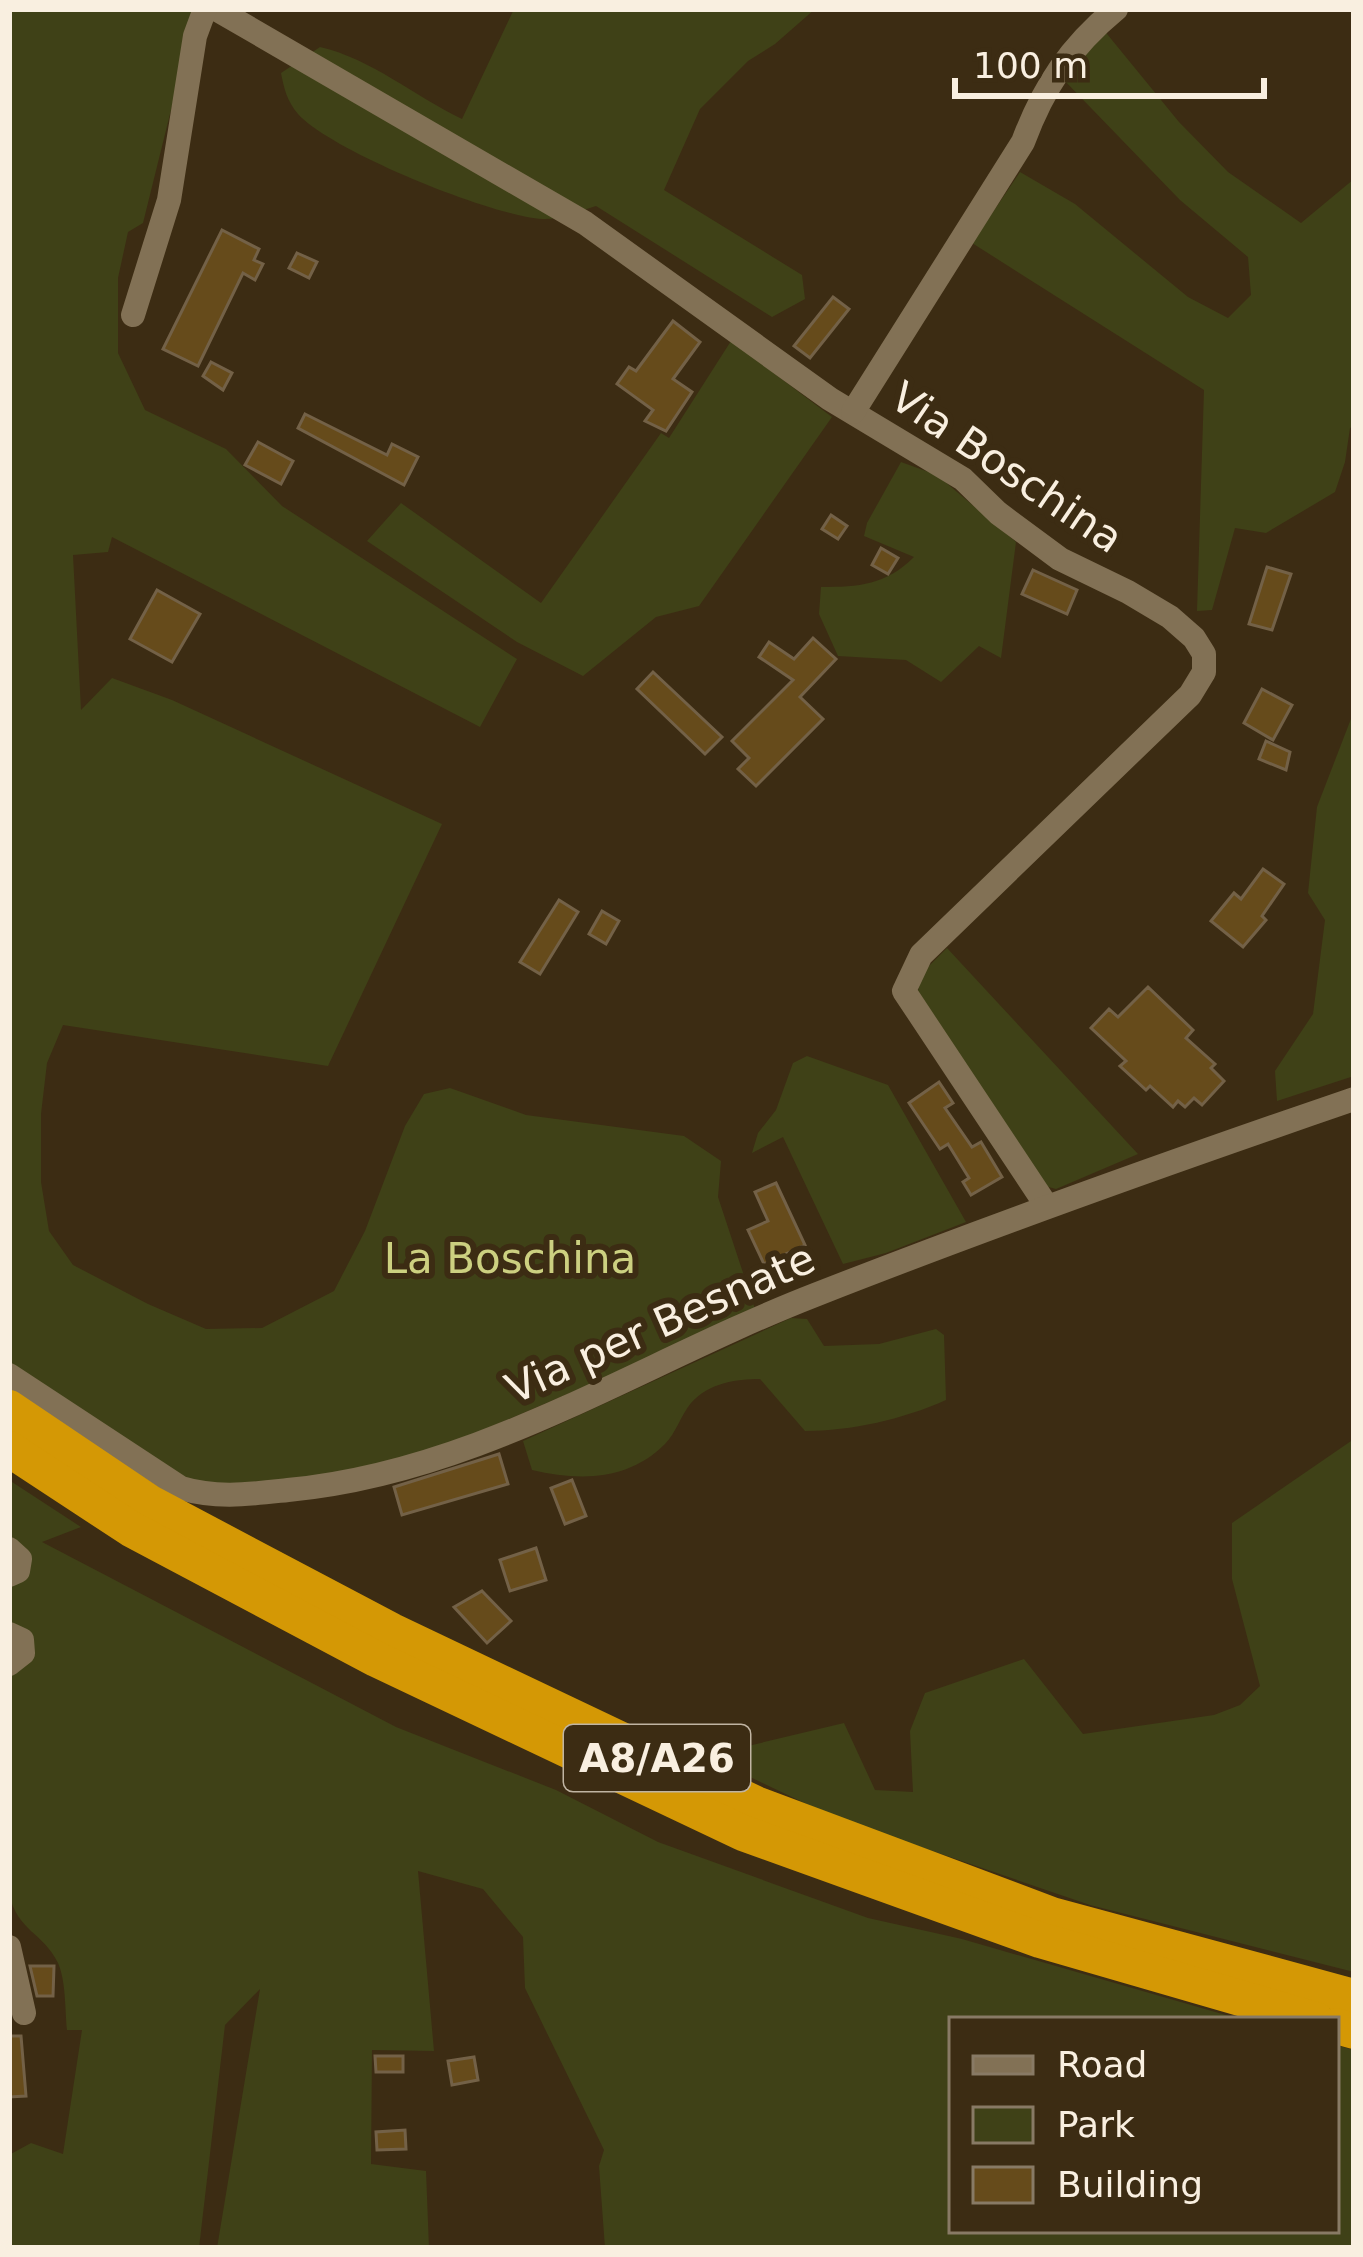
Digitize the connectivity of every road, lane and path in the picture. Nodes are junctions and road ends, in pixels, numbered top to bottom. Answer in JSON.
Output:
{"nodes":[{"id":1,"x":205,"y":9,"type":"edge"},
{"id":2,"x":216,"y":9,"type":"edge"},
{"id":3,"x":1116,"y":9,"type":"edge"},
{"id":4,"x":133,"y":315,"type":"dead end"},
{"id":5,"x":853,"y":412,"type":"junction"},
{"id":6,"x":1354,"y":1099,"type":"edge"},
{"id":7,"x":1046,"y":1205,"type":"junction"},
{"id":8,"x":9,"y":1375,"type":"edge"},
{"id":9,"x":9,"y":1408,"type":"edge"},
{"id":10,"x":9,"y":1449,"type":"edge"},
{"id":11,"x":9,"y":1549,"type":"edge"},
{"id":12,"x":9,"y":1575,"type":"edge"},
{"id":13,"x":9,"y":1947,"type":"edge"},
{"id":14,"x":1354,"y":1997,"type":"edge"},
{"id":15,"x":24,"y":2013,"type":"dead end"},
{"id":16,"x":1306,"y":2017,"type":"edge"}],
"edges":[{"from":1,"to":4,"type":"street"},
{"from":2,"to":5,"type":"street","name":"Via Boschina"},
{"from":3,"to":5,"type":"street"},
{"from":5,"to":7,"type":"street","name":"Via Boschina"},
{"from":6,"to":7,"type":"street","name":"Via per Besnate"},
{"from":7,"to":8,"type":"street","name":"Via per Besnate"},
{"from":9,"to":14,"type":"highway","number":"A8/A26"},
{"from":10,"to":16,"type":"highway","number":"A8/A26"},
{"from":11,"to":12,"type":"street"},
{"from":13,"to":15,"type":"street"}]}
